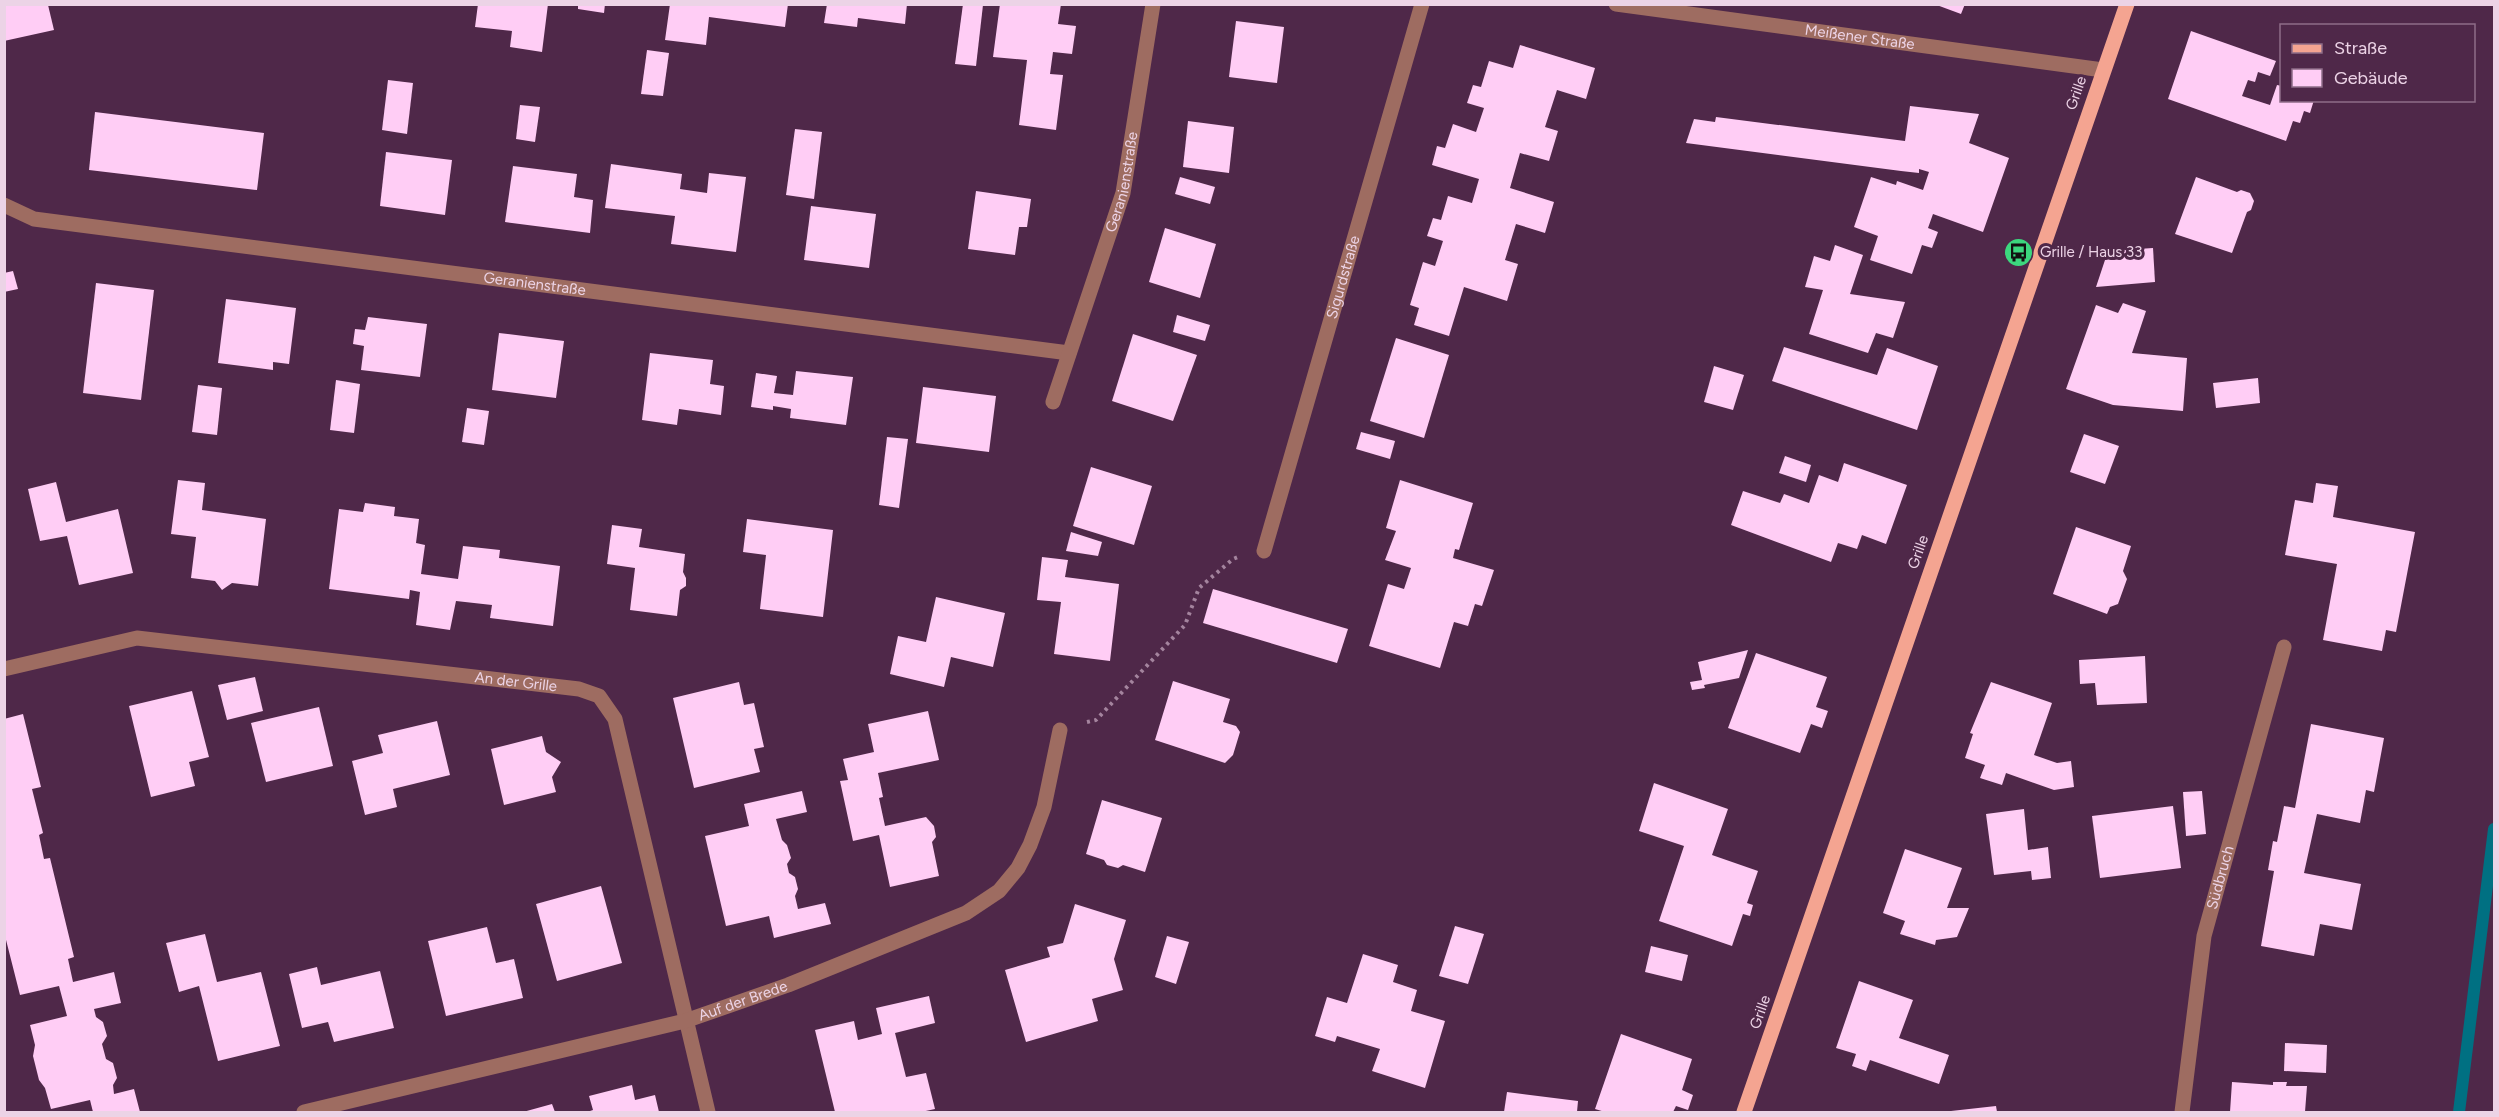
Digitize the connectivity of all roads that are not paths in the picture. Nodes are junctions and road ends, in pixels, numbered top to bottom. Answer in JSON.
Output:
{"nodes":[{"id":1,"x":1153,"y":4,"type":"edge"},
{"id":2,"x":1422,"y":4,"type":"edge"},
{"id":3,"x":1616,"y":4,"type":"edge"},
{"id":4,"x":2127,"y":4,"type":"edge"},
{"id":5,"x":1731,"y":12,"type":"edge"},
{"id":6,"x":2103,"y":70,"type":"junction"},
{"id":7,"x":4,"y":205,"type":"edge"},
{"id":8,"x":1069,"y":353,"type":"junction"},
{"id":9,"x":1053,"y":402,"type":"dead end"},
{"id":10,"x":1264,"y":551,"type":"road end"},
{"id":11,"x":2284,"y":647,"type":"dead end"},
{"id":12,"x":4,"y":669,"type":"edge"},
{"id":13,"x":1060,"y":730,"type":"road end"},
{"id":14,"x":686,"y":1021,"type":"junction"},
{"id":15,"x":304,"y":1113,"type":"edge"},
{"id":16,"x":708,"y":1113,"type":"edge"},
{"id":17,"x":1744,"y":1113,"type":"edge"},
{"id":18,"x":2182,"y":1113,"type":"edge"}],
"edges":[{"from":1,"to":8,"type":"street","name":"Geranienstraße"},
{"from":2,"to":10,"type":"street","name":"Sigurdstraße"},
{"from":3,"to":5,"type":"street","name":"Meißener Straße"},
{"from":4,"to":6,"type":"main road","name":"Grille"},
{"from":5,"to":6,"type":"street","name":"Meißener Straße"},
{"from":6,"to":17,"type":"main road","name":"Grille"},
{"from":7,"to":8,"type":"street","name":"Geranienstraße"},
{"from":8,"to":9,"type":"street","name":"Geranienstraße"},
{"from":11,"to":18,"type":"street","name":"Südbruch"},
{"from":12,"to":14,"type":"street","name":"An der Grille"},
{"from":13,"to":14,"type":"street","name":"Auf der Brede"},
{"from":14,"to":15,"type":"street","name":"Auf der Brede"},
{"from":14,"to":16,"type":"street","name":"An der Grille"}]}
